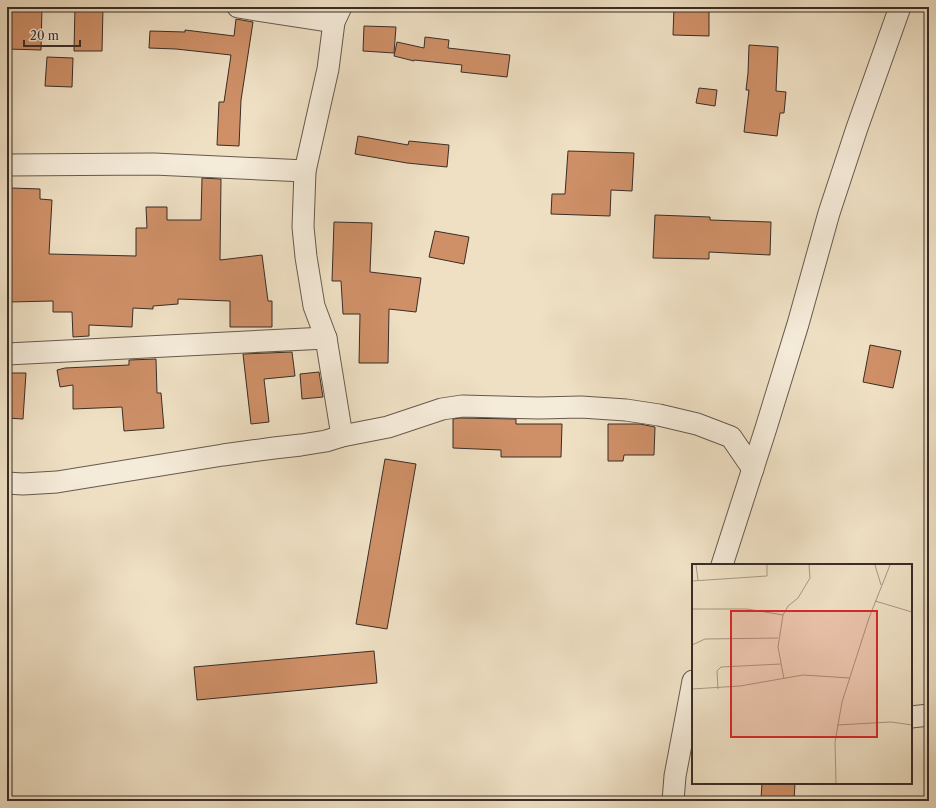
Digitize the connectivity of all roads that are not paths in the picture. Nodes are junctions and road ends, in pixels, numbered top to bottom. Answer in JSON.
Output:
{"nodes":[{"id":1,"x":238,"y":7,"type":"edge"},
{"id":2,"x":900,"y":7,"type":"edge"},
{"id":3,"x":338,"y":15,"type":"edge"},
{"id":4,"x":7,"y":165,"type":"edge"},
{"id":5,"x":306,"y":171,"type":"junction"},
{"id":6,"x":326,"y":338,"type":"junction"},
{"id":7,"x":7,"y":354,"type":"edge"},
{"id":8,"x":766,"y":428,"type":"junction"},
{"id":9,"x":342,"y":436,"type":"junction"},
{"id":10,"x":731,"y":437,"type":"junction"},
{"id":11,"x":753,"y":469,"type":"junction"},
{"id":12,"x":7,"y":483,"type":"edge"},
{"id":13,"x":722,"y":564,"type":"edge"},
{"id":14,"x":692,"y":690,"type":"edge"},
{"id":15,"x":929,"y":715,"type":"edge"},
{"id":16,"x":912,"y":717,"type":"edge"},
{"id":17,"x":688,"y":728,"type":"edge"},
{"id":18,"x":673,"y":801,"type":"edge"}],
"edges":[{"from":1,"to":3,"type":"street"},
{"from":2,"to":8,"type":"street"},
{"from":3,"to":5,"type":"street"},
{"from":4,"to":5,"type":"street"},
{"from":5,"to":6,"type":"street"},
{"from":6,"to":7,"type":"street"},
{"from":6,"to":9,"type":"street"},
{"from":8,"to":10,"type":"street"},
{"from":8,"to":11,"type":"street"},
{"from":9,"to":10,"type":"street"},
{"from":9,"to":12,"type":"street"},
{"from":10,"to":11,"type":"street"},
{"from":11,"to":13,"type":"street"},
{"from":14,"to":17,"type":"street"},
{"from":15,"to":16,"type":"street"},
{"from":17,"to":18,"type":"street"}]}
